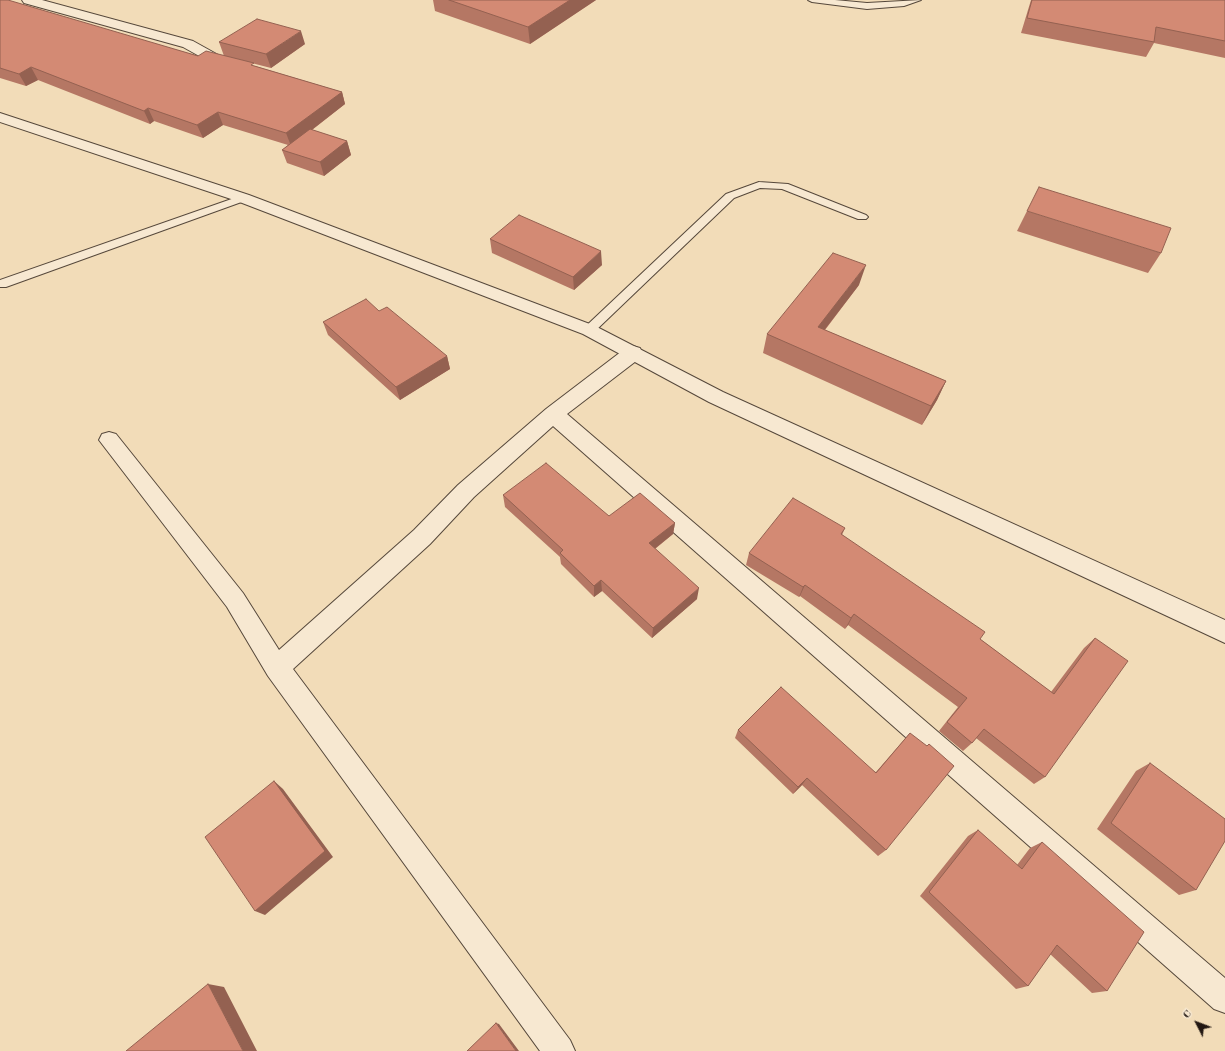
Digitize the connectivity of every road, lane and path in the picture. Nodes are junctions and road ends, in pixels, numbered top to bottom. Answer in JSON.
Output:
{"nodes":[{"id":1,"x":28,"y":0,"type":"edge"},
{"id":2,"x":812,"y":0,"type":"edge"},
{"id":3,"x":917,"y":0,"type":"edge"},
{"id":4,"x":246,"y":67,"type":"edge"},
{"id":5,"x":0,"y":117,"type":"edge"},
{"id":6,"x":243,"y":198,"type":"junction"},
{"id":7,"x":862,"y":217,"type":"dead end"},
{"id":8,"x":2,"y":284,"type":"dead end"},
{"id":9,"x":589,"y":330,"type":"junction"},
{"id":10,"x":633,"y":353,"type":"junction"},
{"id":11,"x":554,"y":414,"type":"junction"},
{"id":12,"x":110,"y":440,"type":"dead end"},
{"id":13,"x":1225,"y":632,"type":"edge"},
{"id":14,"x":277,"y":668,"type":"junction"},
{"id":15,"x":1225,"y":998,"type":"edge"},
{"id":16,"x":559,"y":1051,"type":"edge"}],
"edges":[{"from":1,"to":4,"type":"street"},
{"from":2,"to":3,"type":"lane"},
{"from":5,"to":6,"type":"street"},
{"from":6,"to":8,"type":"lane"},
{"from":6,"to":9,"type":"street"},
{"from":7,"to":9,"type":"lane"},
{"from":9,"to":10,"type":"street"},
{"from":10,"to":11,"type":"street"},
{"from":10,"to":13,"type":"street"},
{"from":11,"to":14,"type":"street"},
{"from":11,"to":15,"type":"street"},
{"from":12,"to":14,"type":"street"},
{"from":14,"to":16,"type":"street"}]}
